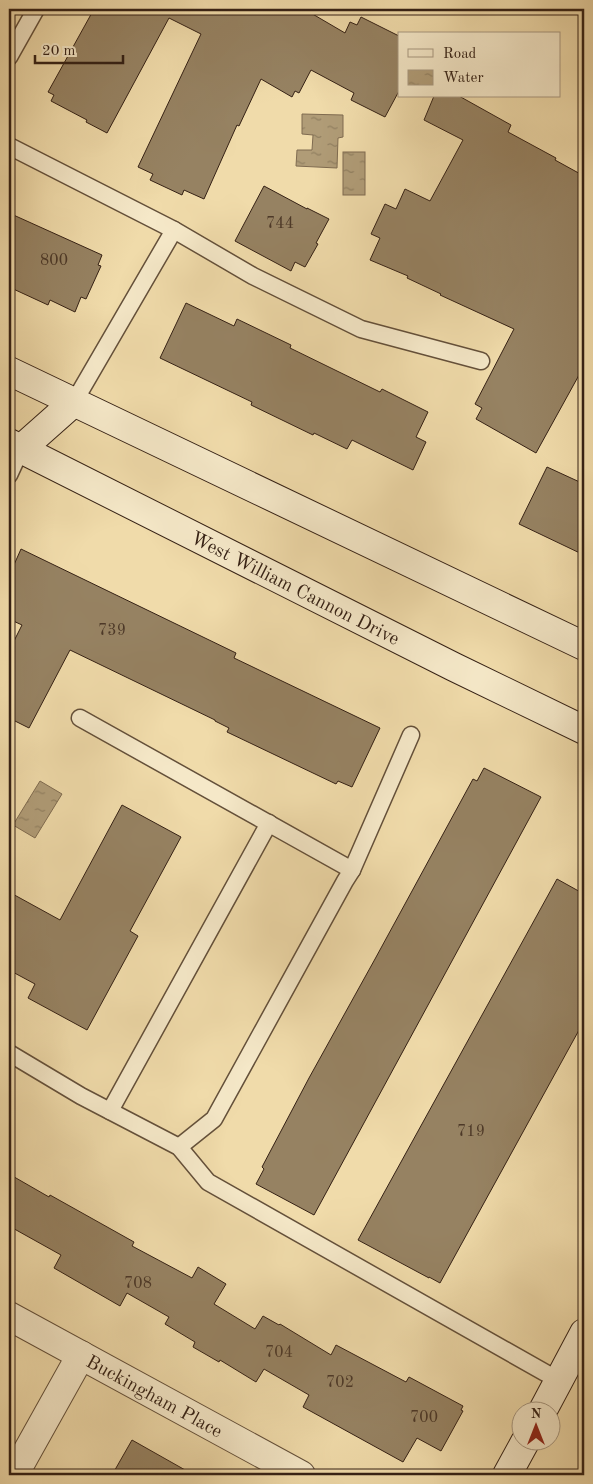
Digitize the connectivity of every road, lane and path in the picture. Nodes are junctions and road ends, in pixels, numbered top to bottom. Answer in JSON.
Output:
{"nodes":[{"id":1,"x":36,"y":9,"type":"edge"},
{"id":2,"x":9,"y":57,"type":"edge"},
{"id":3,"x":9,"y":146,"type":"edge"},
{"id":4,"x":174,"y":230,"type":"junction"},
{"id":5,"x":481,"y":361,"type":"dead end"},
{"id":6,"x":9,"y":371,"type":"edge"},
{"id":7,"x":74,"y":402,"type":"junction"},
{"id":8,"x":15,"y":446,"type":"edge"},
{"id":9,"x":9,"y":475,"type":"edge"},
{"id":10,"x":584,"y":646,"type":"edge"},
{"id":11,"x":80,"y":718,"type":"dead end"},
{"id":12,"x":584,"y":730,"type":"edge"},
{"id":13,"x":411,"y":735,"type":"dead end"},
{"id":14,"x":269,"y":823,"type":"junction"},
{"id":15,"x":352,"y":870,"type":"junction"},
{"id":16,"x":9,"y":1053,"type":"edge"},
{"id":17,"x":110,"y":1111,"type":"junction"},
{"id":18,"x":179,"y":1147,"type":"junction"},
{"id":19,"x":9,"y":1316,"type":"edge"},
{"id":20,"x":584,"y":1334,"type":"edge"},
{"id":21,"x":81,"y":1355,"type":"junction"},
{"id":22,"x":558,"y":1380,"type":"junction"},
{"id":23,"x":547,"y":1402,"type":"edge"},
{"id":24,"x":520,"y":1452,"type":"edge"},
{"id":25,"x":14,"y":1475,"type":"edge"},
{"id":26,"x":301,"y":1475,"type":"edge"},
{"id":27,"x":507,"y":1475,"type":"edge"}],
"edges":[{"from":1,"to":2,"type":"lane"},
{"from":3,"to":4,"type":"lane"},
{"from":4,"to":5,"type":"lane"},
{"from":4,"to":7,"type":"lane"},
{"from":6,"to":7,"type":"main road"},
{"from":7,"to":8,"type":"main road"},
{"from":7,"to":10,"type":"main road"},
{"from":8,"to":9,"type":"lane"},
{"from":8,"to":12,"type":"main road","name":"West William Cannon Drive"},
{"from":11,"to":14,"type":"lane"},
{"from":13,"to":15,"type":"lane"},
{"from":14,"to":15,"type":"lane"},
{"from":14,"to":17,"type":"lane"},
{"from":15,"to":18,"type":"lane"},
{"from":16,"to":17,"type":"lane"},
{"from":17,"to":18,"type":"lane"},
{"from":18,"to":22,"type":"lane"},
{"from":19,"to":21,"type":"main road","name":"Buckingham Place"},
{"from":20,"to":22,"type":"main road"},
{"from":21,"to":25,"type":"main road"},
{"from":21,"to":26,"type":"main road","name":"Buckingham Place"},
{"from":22,"to":23,"type":"main road"},
{"from":24,"to":27,"type":"main road"}]}
